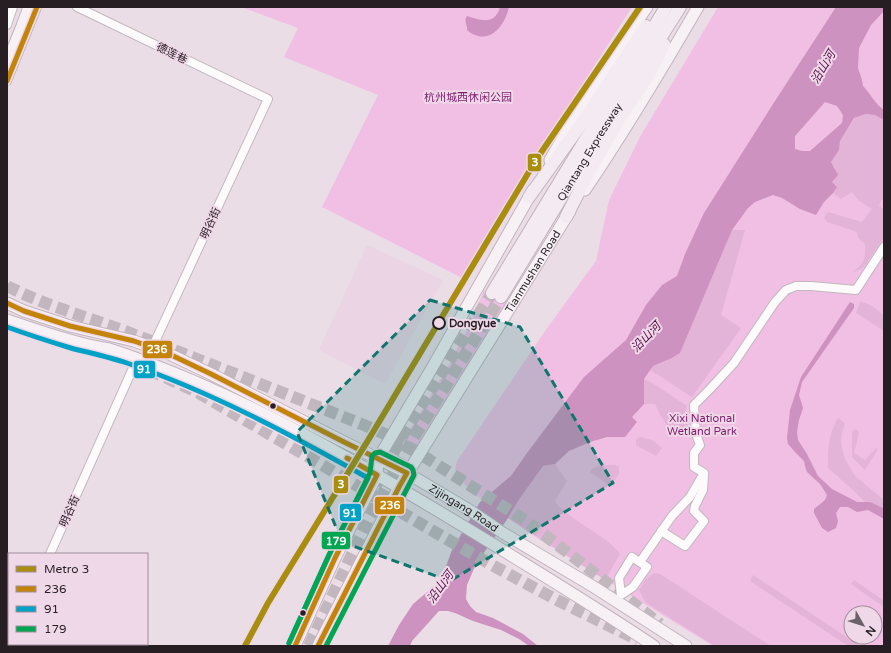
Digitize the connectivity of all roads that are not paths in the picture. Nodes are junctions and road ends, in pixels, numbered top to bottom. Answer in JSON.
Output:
{"nodes":[{"id":1,"x":14,"y":7,"type":"edge"},
{"id":2,"x":21,"y":7,"type":"edge"},
{"id":3,"x":29,"y":7,"type":"edge"},
{"id":4,"x":37,"y":7,"type":"edge"},
{"id":5,"x":76,"y":7,"type":"edge"},
{"id":6,"x":647,"y":7,"type":"edge"},
{"id":7,"x":659,"y":7,"type":"edge"},
{"id":8,"x":666,"y":7,"type":"edge"},
{"id":9,"x":680,"y":7,"type":"edge"},
{"id":10,"x":684,"y":7,"type":"edge"},
{"id":11,"x":698,"y":7,"type":"edge"},
{"id":12,"x":7,"y":25,"type":"edge"},
{"id":13,"x":7,"y":46,"type":"edge"},
{"id":14,"x":7,"y":63,"type":"edge"},
{"id":15,"x":7,"y":80,"type":"edge"},
{"id":16,"x":268,"y":99,"type":"joint"},
{"id":17,"x":529,"y":197,"type":"junction"},
{"id":18,"x":566,"y":217,"type":"junction"},
{"id":19,"x":884,"y":248,"type":"edge"},
{"id":20,"x":7,"y":303,"type":"edge"},
{"id":21,"x":7,"y":320,"type":"edge"},
{"id":22,"x":152,"y":348,"type":"junction"},
{"id":23,"x":137,"y":359,"type":"junction"},
{"id":24,"x":378,"y":459,"type":"junction"},
{"id":25,"x":407,"y":473,"type":"junction"},
{"id":26,"x":704,"y":473,"type":"junction"},
{"id":27,"x":377,"y":475,"type":"junction"},
{"id":28,"x":399,"y":487,"type":"junction"},
{"id":29,"x":661,"y":531,"type":"junction"},
{"id":30,"x":50,"y":553,"type":"edge"},
{"id":31,"x":640,"y":562,"type":"dead end"},
{"id":32,"x":295,"y":646,"type":"edge"},
{"id":33,"x":318,"y":646,"type":"edge"},
{"id":34,"x":654,"y":646,"type":"edge"},
{"id":35,"x":686,"y":646,"type":"edge"}],
"edges":[{"from":1,"to":12,"type":"street"},
{"from":2,"to":13,"type":"main road"},
{"from":3,"to":14,"type":"main road"},
{"from":4,"to":15,"type":"street"},
{"from":5,"to":16,"type":"street","name":"德莲巷"},
{"from":6,"to":17,"type":"main road"},
{"from":7,"to":17,"type":"highway"},
{"from":8,"to":9,"type":"highway","name":"Qiantang Expressway"},
{"from":10,"to":18,"type":"highway"},
{"from":11,"to":18,"type":"main road","name":"Tianmushan Road"},
{"from":16,"to":22,"type":"street","name":"明谷街"},
{"from":17,"to":24,"type":"main road"},
{"from":18,"to":25,"type":"main road","name":"Tianmushan Road"},
{"from":19,"to":26,"type":"street"},
{"from":20,"to":22,"type":"main road","name":"Zijingang Road"},
{"from":21,"to":23,"type":"main road","name":"Zijingang Road"},
{"from":22,"to":24,"type":"main road","name":"Zijingang Road"},
{"from":23,"to":27,"type":"main road","name":"Zijingang Road"},
{"from":23,"to":30,"type":"street","name":"明谷街"},
{"from":24,"to":25,"type":"main road","name":"Zijingang Road"},
{"from":24,"to":27,"type":"main road"},
{"from":25,"to":28,"type":"main road","name":"Tianmushan Road"},
{"from":25,"to":35,"type":"main road","name":"Zijingang Road"},
{"from":26,"to":29,"type":"street"},
{"from":26,"to":29,"type":"street"},
{"from":27,"to":28,"type":"main road","name":"Zijingang Road"},
{"from":27,"to":32,"type":"main road"},
{"from":28,"to":33,"type":"main road","name":"Tianmushan Road"},
{"from":28,"to":34,"type":"main road","name":"Zijingang Road"},
{"from":29,"to":31,"type":"street"}]}
